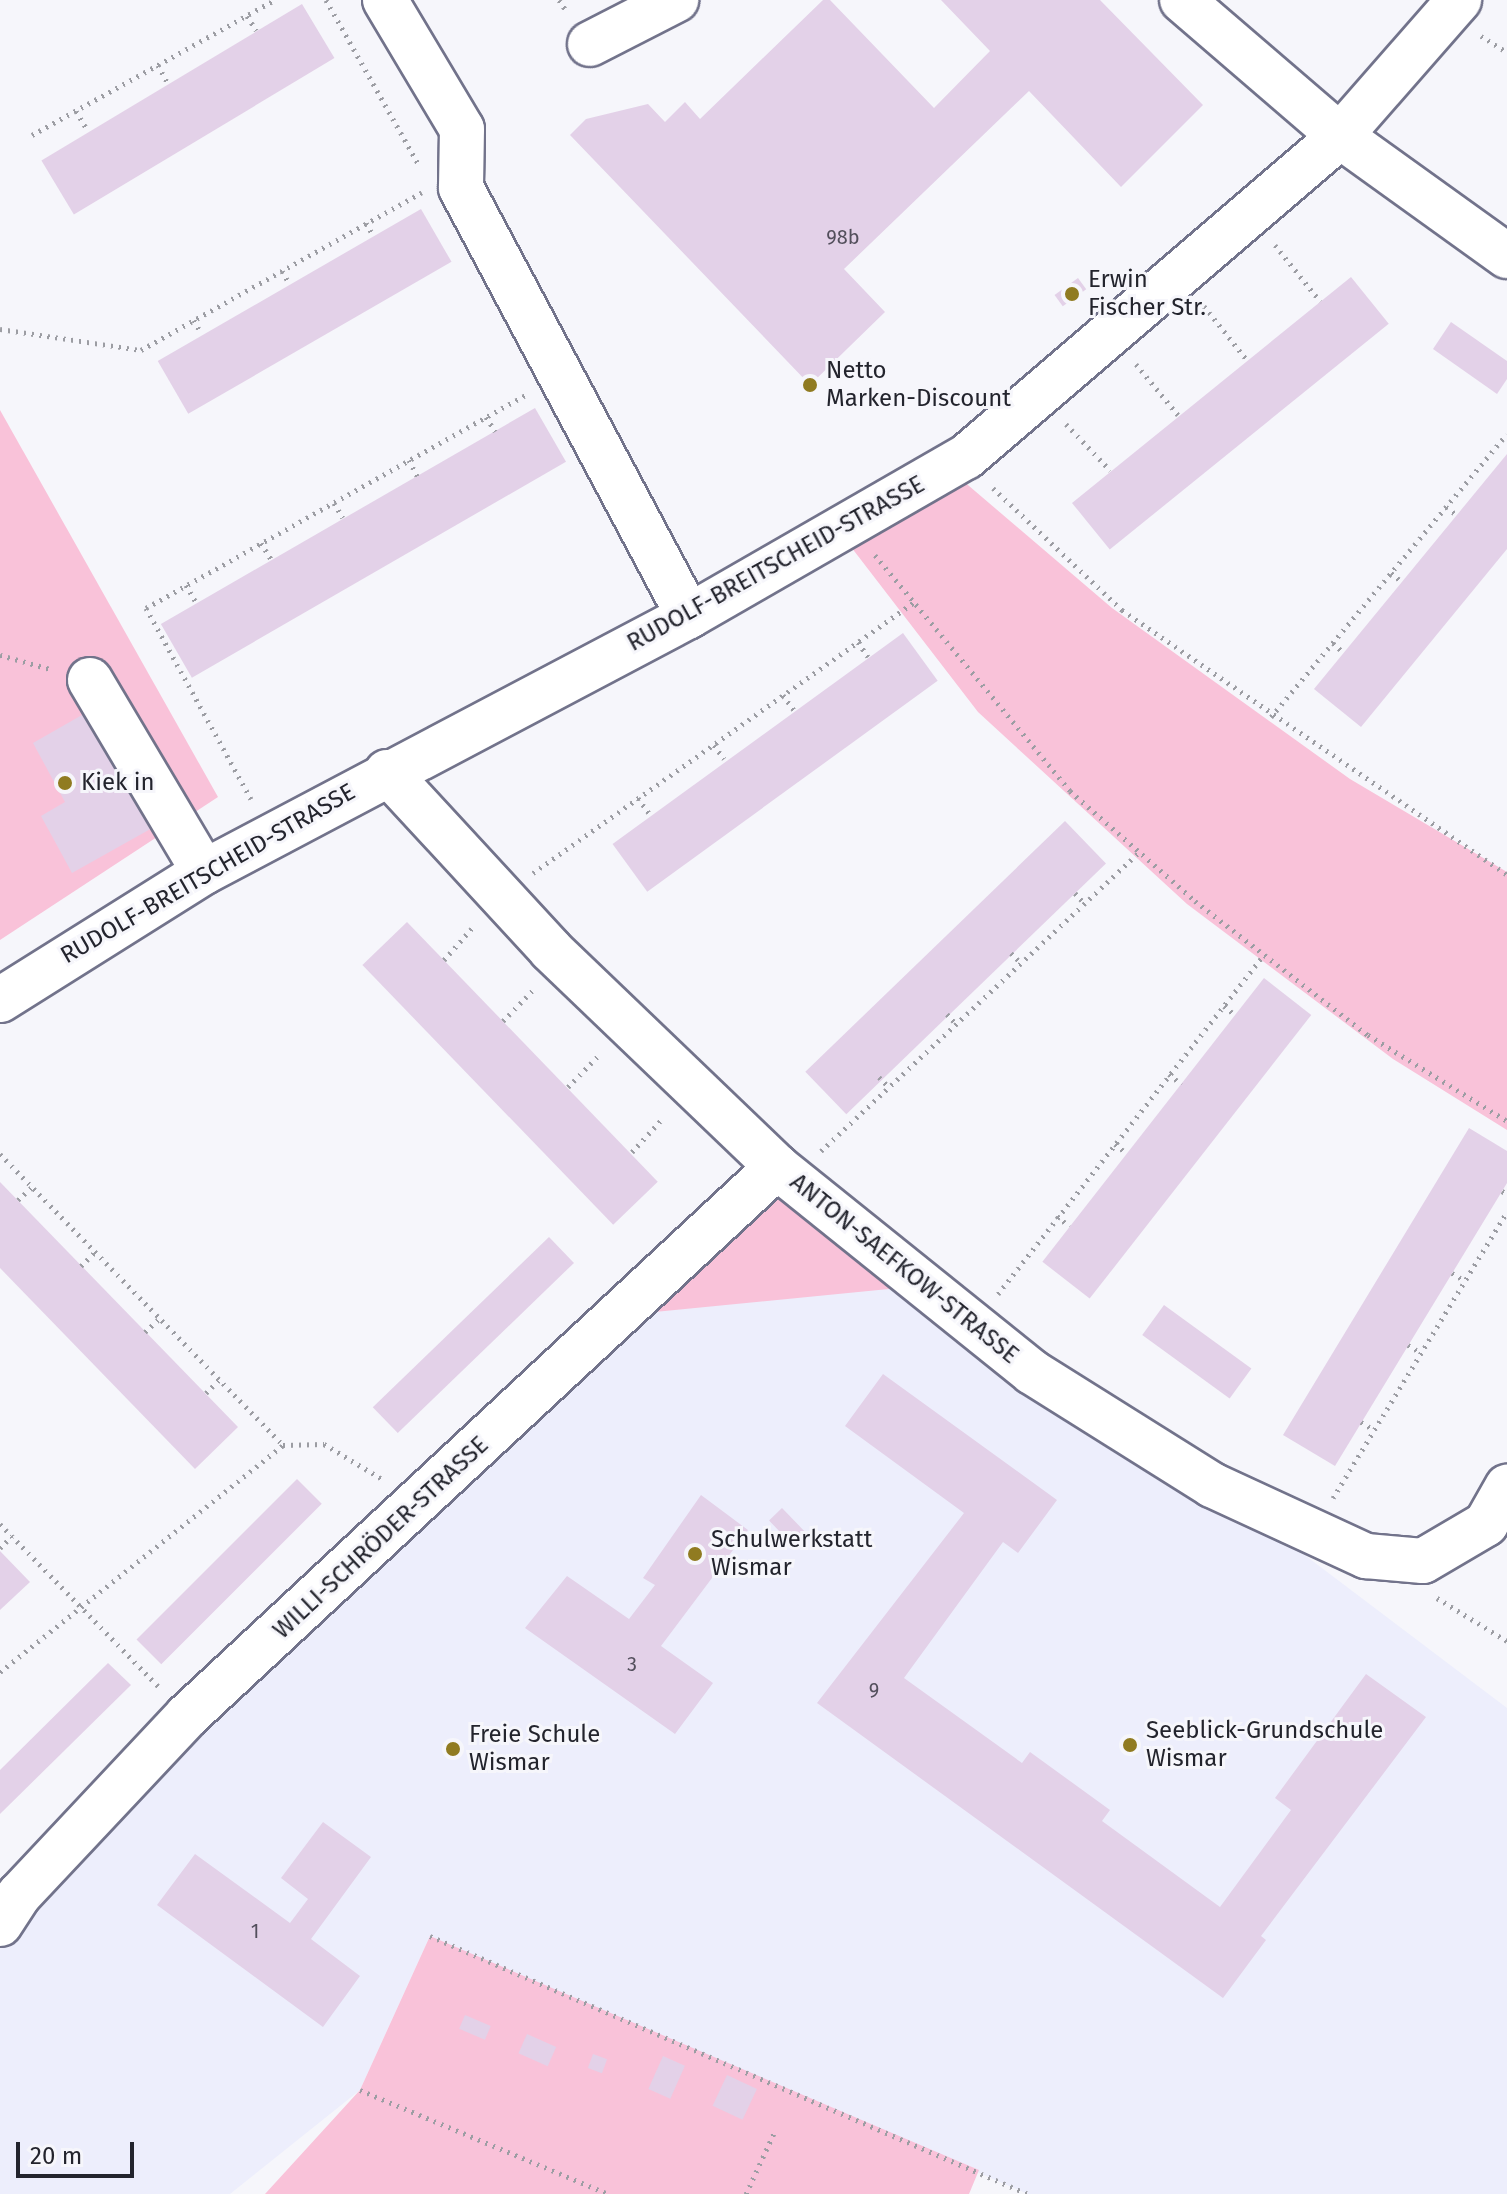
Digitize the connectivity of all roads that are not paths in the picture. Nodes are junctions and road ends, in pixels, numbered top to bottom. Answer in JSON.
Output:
{"nodes":[{"id":1,"x":385,"y":0,"type":"edge"},
{"id":2,"x":676,"y":0,"type":"edge"},
{"id":3,"x":1182,"y":0,"type":"edge"},
{"id":4,"x":1459,"y":0,"type":"edge"},
{"id":5,"x":590,"y":44,"type":"dead end"},
{"id":6,"x":1340,"y":136,"type":"junction"},
{"id":7,"x":1507,"y":256,"type":"edge"},
{"id":8,"x":689,"y":616,"type":"junction"},
{"id":9,"x":90,"y":680,"type":"road end"},
{"id":10,"x":387,"y":772,"type":"junction"},
{"id":11,"x":204,"y":872,"type":"junction"},
{"id":12,"x":0,"y":1000,"type":"edge"},
{"id":13,"x":784,"y":1173,"type":"junction"},
{"id":14,"x":1507,"y":1487,"type":"edge"},
{"id":15,"x":0,"y":1924,"type":"edge"}],
"edges":[{"from":1,"to":8,"type":"street"},
{"from":2,"to":5,"type":"street"},
{"from":3,"to":6,"type":"street"},
{"from":4,"to":6,"type":"street","name":"RUDOLF-BREITSCHEID-STRASSE"},
{"from":6,"to":7,"type":"street"},
{"from":6,"to":8,"type":"street","name":"RUDOLF-BREITSCHEID-STRASSE"},
{"from":8,"to":10,"type":"street","name":"RUDOLF-BREITSCHEID-STRASSE"},
{"from":9,"to":11,"type":"street"},
{"from":10,"to":11,"type":"street","name":"RUDOLF-BREITSCHEID-STRASSE"},
{"from":10,"to":13,"type":"street","name":"ANTON-SAEFKOW-STRASSE"},
{"from":11,"to":12,"type":"street","name":"RUDOLF-BREITSCHEID-STRASSE"},
{"from":13,"to":14,"type":"street","name":"ANTON-SAEFKOW-STRASSE"},
{"from":13,"to":15,"type":"street","name":"WILLI-SCHRÖDER-STRASSE"}]}
